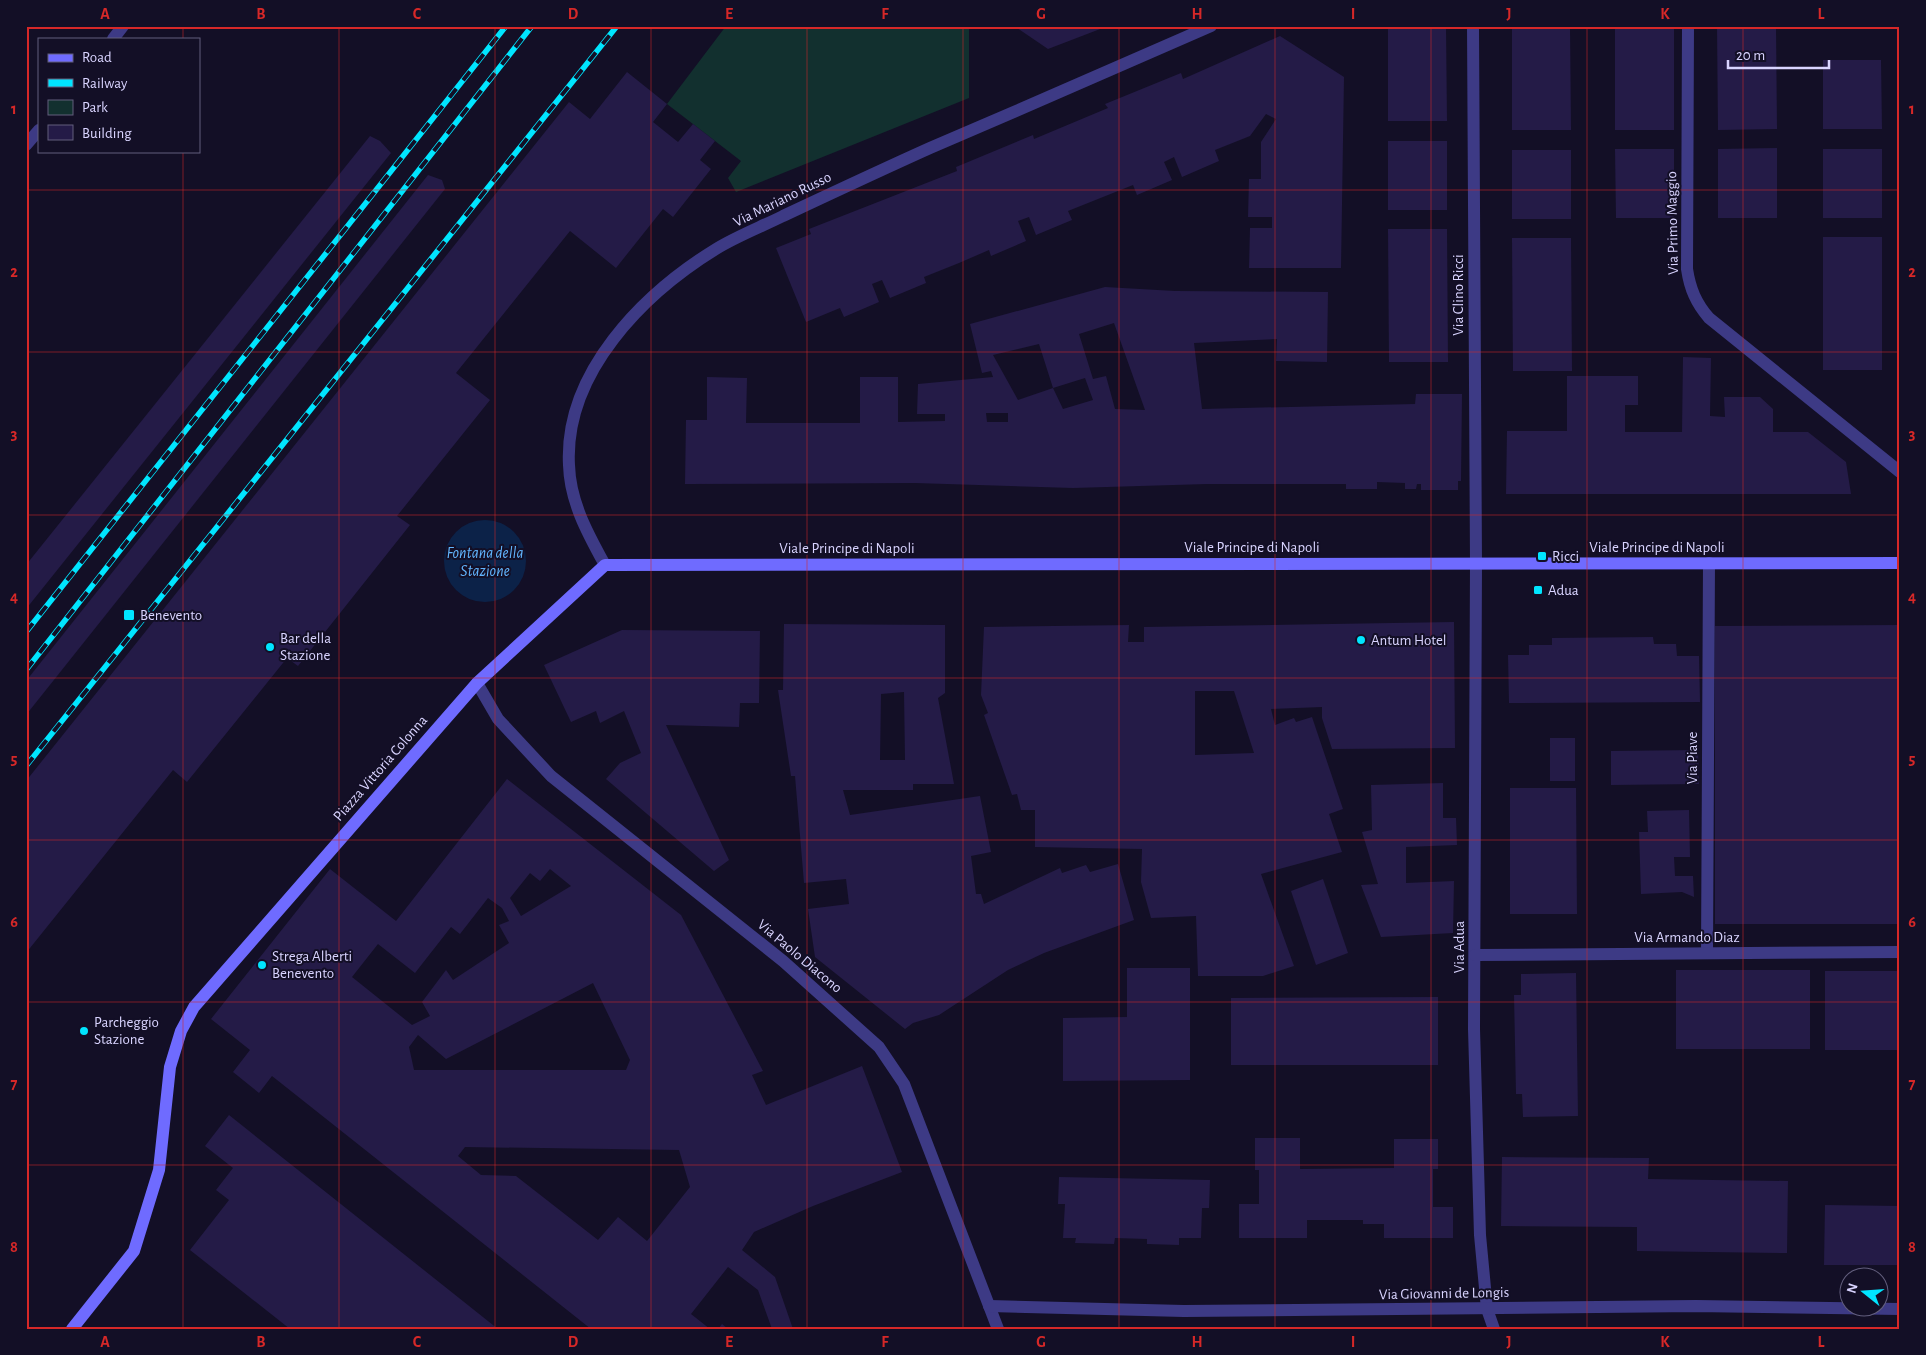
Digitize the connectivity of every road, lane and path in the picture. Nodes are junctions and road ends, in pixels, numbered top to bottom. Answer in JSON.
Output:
{"nodes":[{"id":1,"x":123,"y":26,"type":"edge"},
{"id":2,"x":1211,"y":26,"type":"edge"},
{"id":3,"x":1473,"y":26,"type":"edge"},
{"id":4,"x":1688,"y":26,"type":"edge"},
{"id":5,"x":113,"y":38,"type":"edge"},
{"id":6,"x":38,"y":131,"type":"edge"},
{"id":7,"x":26,"y":145,"type":"edge"},
{"id":8,"x":1900,"y":472,"type":"edge"},
{"id":9,"x":1476,"y":563,"type":"junction"},
{"id":10,"x":1709,"y":563,"type":"junction"},
{"id":11,"x":1900,"y":563,"type":"edge"},
{"id":12,"x":605,"y":565,"type":"junction"},
{"id":13,"x":477,"y":683,"type":"junction"},
{"id":14,"x":1900,"y":952,"type":"edge"},
{"id":15,"x":1475,"y":954,"type":"junction"},
{"id":16,"x":1707,"y":954,"type":"junction"},
{"id":17,"x":989,"y":1306,"type":"junction"},
{"id":18,"x":1487,"y":1309,"type":"junction"},
{"id":19,"x":1900,"y":1309,"type":"edge"},
{"id":20,"x":72,"y":1329,"type":"edge"},
{"id":21,"x":998,"y":1329,"type":"edge"},
{"id":22,"x":1494,"y":1329,"type":"edge"}],
"edges":[{"from":1,"to":5,"type":"street"},
{"from":2,"to":12,"type":"street","name":"Via Mariano Russo"},
{"from":3,"to":9,"type":"street","name":"Via Clino Ricci"},
{"from":4,"to":8,"type":"street","name":"Via Primo Maggio"},
{"from":6,"to":7,"type":"street"},
{"from":9,"to":10,"type":"street","name":"Viale Principe di Napoli"},
{"from":9,"to":12,"type":"street","name":"Viale Principe di Napoli"},
{"from":9,"to":15,"type":"street","name":"Via Adua"},
{"from":10,"to":11,"type":"street","name":"Viale Principe di Napoli"},
{"from":10,"to":16,"type":"street","name":"Via Piave"},
{"from":12,"to":13,"type":"street","name":"Piazza Vittoria Colonna"},
{"from":13,"to":17,"type":"street","name":"Via Paolo Diacono"},
{"from":13,"to":20,"type":"street","name":"Piazza Vittoria Colonna"},
{"from":14,"to":16,"type":"street","name":"Via Armando Diaz"},
{"from":15,"to":16,"type":"street","name":"Via Armando Diaz"},
{"from":15,"to":18,"type":"street","name":"Via Adua"},
{"from":17,"to":18,"type":"street","name":"Via Giovanni de Longis"},
{"from":17,"to":21,"type":"street","name":"Via Paolo Diacono"},
{"from":18,"to":19,"type":"street","name":"Via Giovanni de Longis"},
{"from":18,"to":22,"type":"street","name":"Via Adua"}]}
